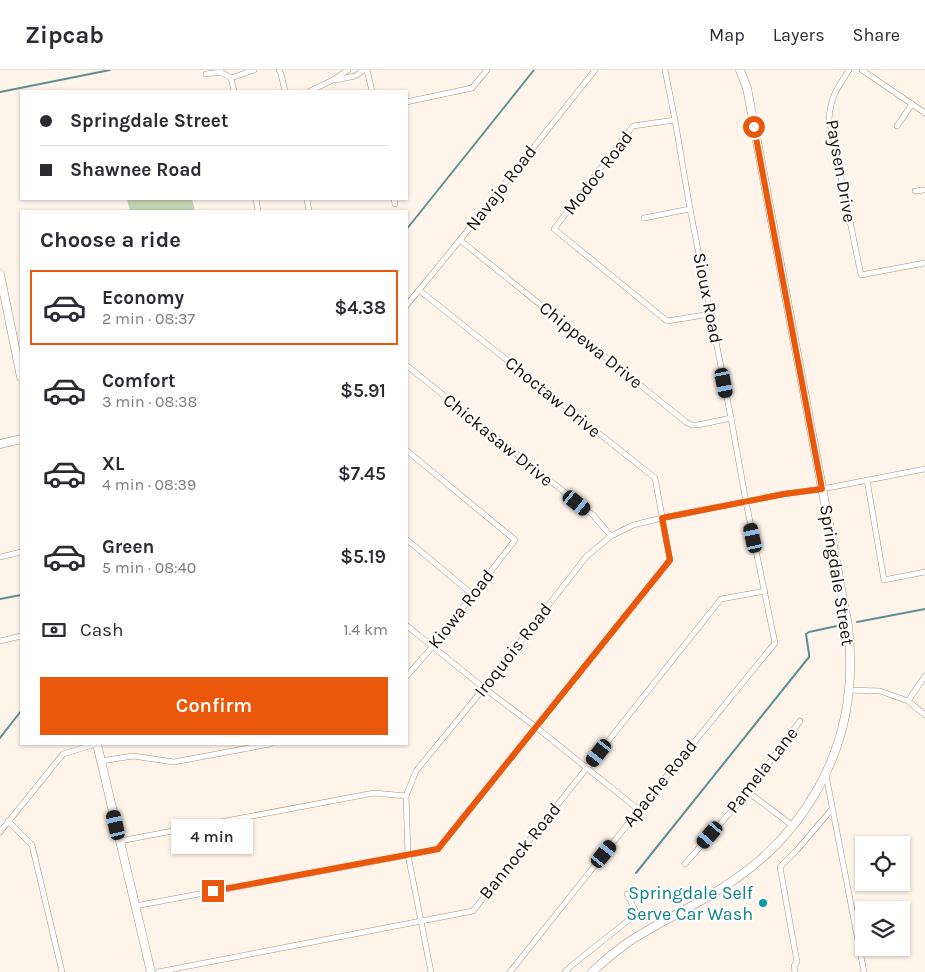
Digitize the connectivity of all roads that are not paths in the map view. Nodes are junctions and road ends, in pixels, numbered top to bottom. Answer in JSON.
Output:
{"nodes":[{"id":1,"x":254,"y":70,"type":"edge"},
{"id":2,"x":279,"y":70,"type":"edge"},
{"id":3,"x":348,"y":70,"type":"edge"},
{"id":4,"x":365,"y":70,"type":"edge"},
{"id":5,"x":487,"y":70,"type":"edge"},
{"id":6,"x":595,"y":70,"type":"edge"},
{"id":7,"x":665,"y":70,"type":"edge"},
{"id":8,"x":740,"y":70,"type":"edge"},
{"id":9,"x":849,"y":70,"type":"edge"},
{"id":10,"x":862,"y":70,"type":"edge"},
{"id":11,"x":206,"y":74,"type":"dead end"},
{"id":12,"x":231,"y":78,"type":"junction"},
{"id":13,"x":334,"y":80,"type":"junction"},
{"id":14,"x":234,"y":90,"type":"edge"},
{"id":15,"x":286,"y":90,"type":"edge"},
{"id":16,"x":312,"y":90,"type":"edge"},
{"id":17,"x":372,"y":90,"type":"edge"},
{"id":18,"x":408,"y":102,"type":"edge"},
{"id":19,"x":912,"y":104,"type":"junction"},
{"id":20,"x":925,"y":113,"type":"edge"},
{"id":21,"x":675,"y":120,"type":"junction"},
{"id":22,"x":897,"y":126,"type":"dead end"},
{"id":23,"x":915,"y":190,"type":"dead end"},
{"id":24,"x":925,"y":190,"type":"edge"},
{"id":25,"x":690,"y":209,"type":"junction"},
{"id":26,"x":644,"y":218,"type":"dead end"},
{"id":27,"x":460,"y":240,"type":"junction"},
{"id":28,"x":925,"y":263,"type":"edge"},
{"id":29,"x":0,"y":274,"type":"edge"},
{"id":30,"x":419,"y":290,"type":"junction"},
{"id":31,"x":408,"y":304,"type":"edge"},
{"id":32,"x":711,"y":314,"type":"junction"},
{"id":33,"x":408,"y":367,"type":"edge"},
{"id":34,"x":20,"y":372,"type":"edge"},
{"id":35,"x":731,"y":418,"type":"junction"},
{"id":36,"x":20,"y":439,"type":"edge"},
{"id":37,"x":0,"y":444,"type":"edge"},
{"id":38,"x":408,"y":452,"type":"edge"},
{"id":39,"x":925,"y":469,"type":"edge"},
{"id":40,"x":866,"y":480,"type":"junction"},
{"id":41,"x":822,"y":489,"type":"junction"},
{"id":42,"x":746,"y":502,"type":"junction"},
{"id":43,"x":662,"y":518,"type":"junction"},
{"id":44,"x":611,"y":536,"type":"junction"},
{"id":45,"x":408,"y":541,"type":"edge"},
{"id":46,"x":20,"y":552,"type":"edge"},
{"id":47,"x":0,"y":557,"type":"edge"},
{"id":48,"x":925,"y":572,"type":"edge"},
{"id":49,"x":765,"y":591,"type":"junction"},
{"id":50,"x":472,"y":594,"type":"junction"},
{"id":51,"x":408,"y":627,"type":"edge"},
{"id":52,"x":20,"y":636,"type":"edge"},
{"id":53,"x":0,"y":641,"type":"edge"},
{"id":54,"x":775,"y":643,"type":"joint"},
{"id":55,"x":433,"y":646,"type":"junction"},
{"id":56,"x":408,"y":675,"type":"edge"},
{"id":57,"x":925,"y":676,"type":"edge"},
{"id":58,"x":484,"y":688,"type":"junction"},
{"id":59,"x":848,"y":690,"type":"junction"},
{"id":60,"x":908,"y":701,"type":"junction"},
{"id":61,"x":925,"y":715,"type":"edge"},
{"id":62,"x":800,"y":721,"type":"dead end"},
{"id":63,"x":536,"y":727,"type":"junction"},
{"id":64,"x":93,"y":745,"type":"edge"},
{"id":65,"x":96,"y":745,"type":"edge"},
{"id":66,"x":265,"y":745,"type":"edge"},
{"id":67,"x":101,"y":762,"type":"junction"},
{"id":68,"x":587,"y":769,"type":"junction"},
{"id":69,"x":826,"y":775,"type":"junction"},
{"id":70,"x":748,"y":792,"type":"junction"},
{"id":71,"x":406,"y":796,"type":"junction"},
{"id":72,"x":832,"y":809,"type":"junction"},
{"id":73,"x":638,"y":810,"type":"junction"},
{"id":74,"x":8,"y":821,"type":"junction"},
{"id":75,"x":793,"y":826,"type":"junction"},
{"id":76,"x":0,"y":832,"type":"edge"},
{"id":77,"x":120,"y":841,"type":"junction"},
{"id":78,"x":408,"y":855,"type":"junction"},
{"id":79,"x":685,"y":864,"type":"dead end"},
{"id":80,"x":627,"y":894,"type":"dead end"},
{"id":81,"x":135,"y":906,"type":"junction"},
{"id":82,"x":421,"y":921,"type":"junction"},
{"id":83,"x":62,"y":972,"type":"edge"},
{"id":84,"x":151,"y":972,"type":"edge"},
{"id":85,"x":158,"y":972,"type":"edge"},
{"id":86,"x":430,"y":972,"type":"edge"},
{"id":87,"x":510,"y":972,"type":"edge"},
{"id":88,"x":565,"y":972,"type":"edge"},
{"id":89,"x":592,"y":972,"type":"edge"},
{"id":90,"x":795,"y":972,"type":"edge"},
{"id":91,"x":864,"y":972,"type":"edge"}],
"edges":[{"from":1,"to":12,"type":"street"},
{"from":2,"to":15,"type":"street"},
{"from":3,"to":13,"type":"street"},
{"from":4,"to":13,"type":"street"},
{"from":4,"to":17,"type":"street"},
{"from":5,"to":18,"type":"street"},
{"from":6,"to":27,"type":"street","name":"Navajo Road"},
{"from":7,"to":21,"type":"street","name":"Sioux Road"},
{"from":8,"to":41,"type":"main road","name":"Springdale Street"},
{"from":9,"to":28,"type":"street","name":"Paysen Drive"},
{"from":10,"to":19,"type":"street"},
{"from":11,"to":12,"type":"street"},
{"from":12,"to":14,"type":"street"},
{"from":13,"to":16,"type":"street"},
{"from":19,"to":20,"type":"street"},
{"from":19,"to":22,"type":"street"},
{"from":21,"to":25,"type":"street","name":"Sioux Road"},
{"from":21,"to":32,"type":"street","name":"Modoc Road"},
{"from":23,"to":24,"type":"street"},
{"from":25,"to":26,"type":"street"},
{"from":25,"to":32,"type":"street","name":"Sioux Road"},
{"from":27,"to":30,"type":"street","name":"Navajo Road"},
{"from":27,"to":35,"type":"street","name":"Chippewa Drive"},
{"from":29,"to":34,"type":"main road"},
{"from":30,"to":31,"type":"street","name":"Navajo Road"},
{"from":30,"to":43,"type":"street","name":"Choctaw Drive"},
{"from":32,"to":35,"type":"street","name":"Sioux Road"},
{"from":33,"to":44,"type":"street","name":"Chickasaw Drive"},
{"from":35,"to":42,"type":"street","name":"Sioux Road"},
{"from":36,"to":37,"type":"main road"},
{"from":38,"to":50,"type":"street","name":"Kiowa Road"},
{"from":39,"to":40,"type":"street","name":"Iroquois Road"},
{"from":40,"to":41,"type":"street","name":"Iroquois Road"},
{"from":40,"to":48,"type":"street"},
{"from":41,"to":42,"type":"street","name":"Iroquois Road"},
{"from":41,"to":59,"type":"main road","name":"Springdale Street"},
{"from":42,"to":43,"type":"street","name":"Iroquois Road"},
{"from":42,"to":49,"type":"street","name":"Sioux Road"},
{"from":43,"to":44,"type":"street","name":"Iroquois Road"},
{"from":43,"to":63,"type":"street","name":"Choctaw Drive"},
{"from":44,"to":58,"type":"street","name":"Iroquois Road"},
{"from":45,"to":50,"type":"street"},
{"from":46,"to":47,"type":"street"},
{"from":49,"to":54,"type":"street","name":"Sioux Road"},
{"from":49,"to":68,"type":"street","name":"Bannock Road"},
{"from":50,"to":55,"type":"street","name":"Kiowa Road"},
{"from":51,"to":55,"type":"street"},
{"from":52,"to":53,"type":"street"},
{"from":54,"to":73,"type":"street","name":"Apache Road"},
{"from":55,"to":56,"type":"street","name":"Kiowa Road"},
{"from":55,"to":58,"type":"street"},
{"from":57,"to":60,"type":"street"},
{"from":58,"to":63,"type":"street"},
{"from":58,"to":71,"type":"street","name":"Iroquois Road"},
{"from":59,"to":60,"type":"street"},
{"from":59,"to":69,"type":"main road","name":"Springdale Street"},
{"from":60,"to":61,"type":"street"},
{"from":62,"to":70,"type":"street","name":"Pamela Lane"},
{"from":63,"to":68,"type":"street"},
{"from":63,"to":78,"type":"street","name":"Choctaw Drive"},
{"from":64,"to":74,"type":"street"},
{"from":65,"to":67,"type":"main road"},
{"from":66,"to":67,"type":"street"},
{"from":67,"to":77,"type":"main road"},
{"from":68,"to":73,"type":"street"},
{"from":68,"to":82,"type":"street","name":"Bannock Road"},
{"from":69,"to":72,"type":"street"},
{"from":69,"to":75,"type":"main road","name":"Springdale Street"},
{"from":70,"to":75,"type":"street"},
{"from":70,"to":79,"type":"street","name":"Pamela Lane"},
{"from":71,"to":77,"type":"street"},
{"from":71,"to":78,"type":"street"},
{"from":72,"to":90,"type":"street"},
{"from":72,"to":91,"type":"street"},
{"from":73,"to":87,"type":"street","name":"Apache Road"},
{"from":74,"to":76,"type":"street"},
{"from":74,"to":83,"type":"street"},
{"from":75,"to":89,"type":"main road","name":"Springdale Street"},
{"from":77,"to":81,"type":"main road"},
{"from":78,"to":81,"type":"street","name":"Choctaw Drive"},
{"from":78,"to":82,"type":"street"},
{"from":80,"to":88,"type":"street"},
{"from":81,"to":84,"type":"main road"},
{"from":82,"to":85,"type":"street","name":"Bannock Road"},
{"from":82,"to":86,"type":"street"}]}
